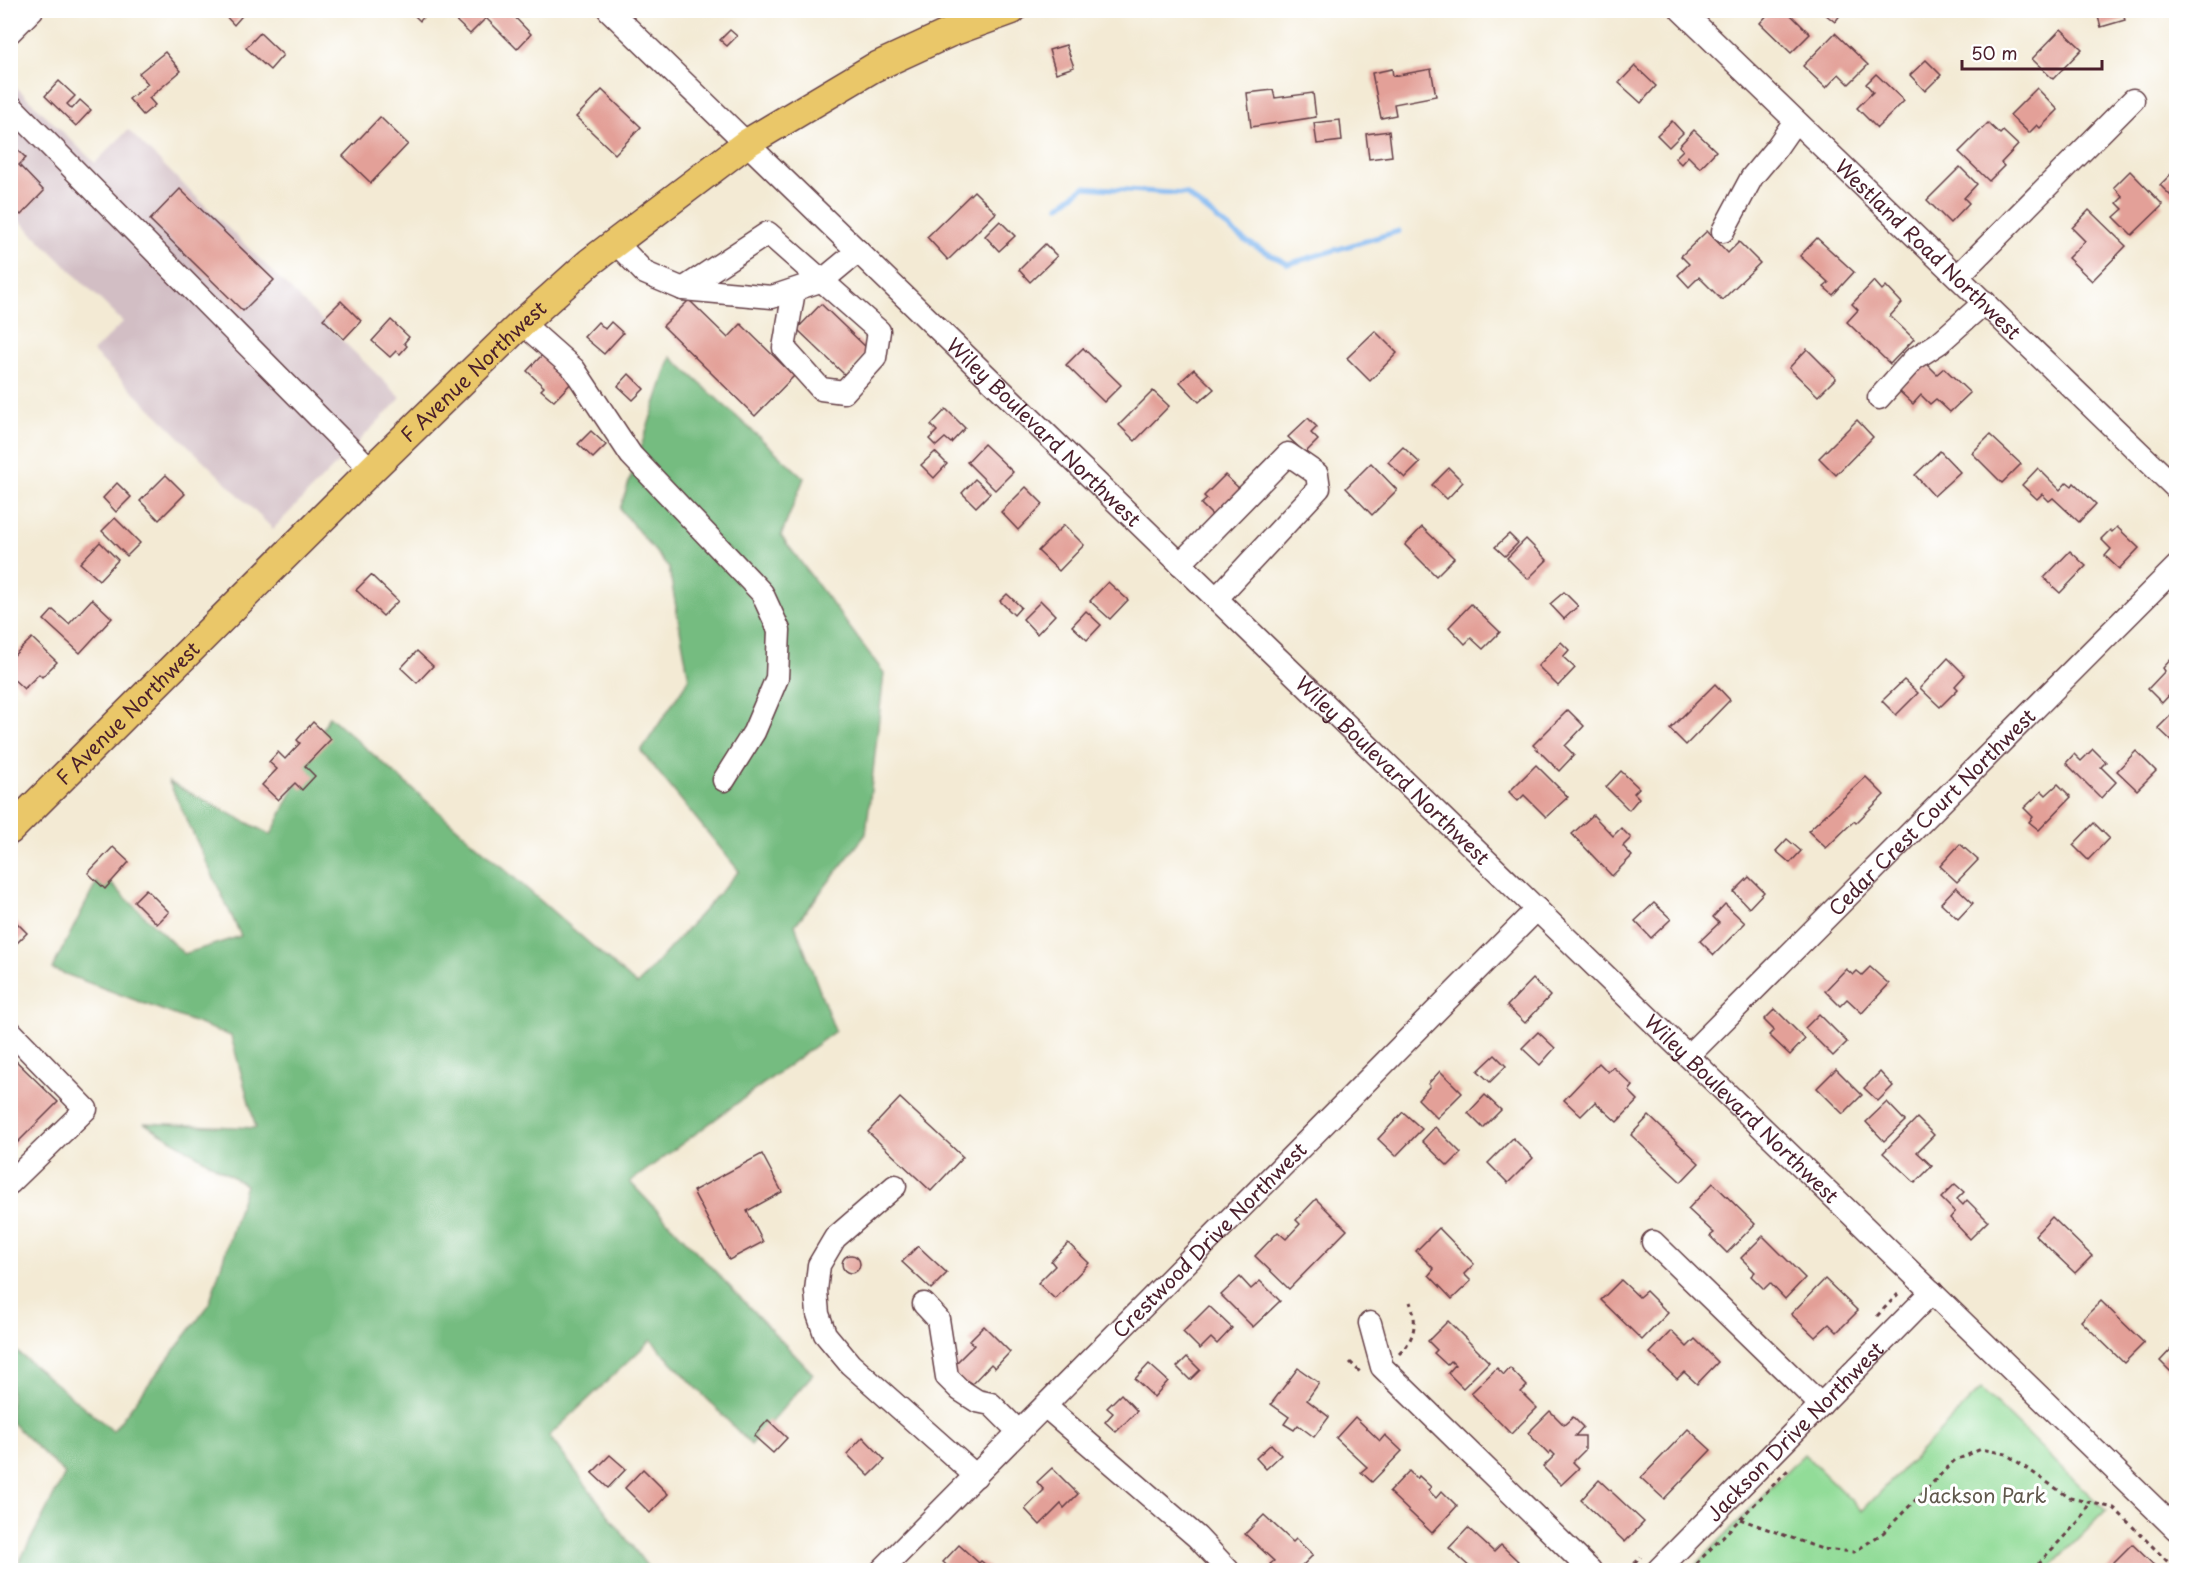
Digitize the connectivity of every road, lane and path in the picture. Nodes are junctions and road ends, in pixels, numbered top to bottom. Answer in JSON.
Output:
{"nodes":[{"id":1,"x":32,"y":10,"type":"edge"},
{"id":2,"x":609,"y":10,"type":"edge"},
{"id":3,"x":1012,"y":10,"type":"edge"},
{"id":4,"x":1681,"y":10,"type":"edge"},
{"id":5,"x":10,"y":32,"type":"edge"},
{"id":6,"x":2133,"y":100,"type":"dead end"},
{"id":7,"x":10,"y":105,"type":"edge"},
{"id":8,"x":1795,"y":121,"type":"junction"},
{"id":9,"x":747,"y":143,"type":"junction"},
{"id":10,"x":1723,"y":231,"type":"dead end"},
{"id":11,"x":615,"y":242,"type":"junction"},
{"id":12,"x":858,"y":251,"type":"junction"},
{"id":13,"x":1958,"y":276,"type":"junction"},
{"id":14,"x":823,"y":280,"type":"junction"},
{"id":15,"x":683,"y":289,"type":"junction"},
{"id":16,"x":794,"y":291,"type":"junction"},
{"id":17,"x":1985,"y":302,"type":"junction"},
{"id":18,"x":522,"y":323,"type":"junction"},
{"id":19,"x":1880,"y":398,"type":"dead end"},
{"id":20,"x":371,"y":470,"type":"junction"},
{"id":21,"x":2176,"y":488,"type":"edge"},
{"id":22,"x":1180,"y":564,"type":"junction"},
{"id":23,"x":2176,"y":567,"type":"edge"},
{"id":24,"x":1216,"y":599,"type":"junction"},
{"id":25,"x":724,"y":780,"type":"dead end"},
{"id":26,"x":10,"y":830,"type":"edge"},
{"id":27,"x":1537,"y":909,"type":"junction"},
{"id":28,"x":10,"y":1030,"type":"edge"},
{"id":29,"x":1688,"y":1056,"type":"junction"},
{"id":30,"x":10,"y":1183,"type":"edge"},
{"id":31,"x":895,"y":1186,"type":"dead end"},
{"id":32,"x":1653,"y":1242,"type":"dead end"},
{"id":33,"x":1932,"y":1292,"type":"junction"},
{"id":34,"x":1898,"y":1294,"type":"dead end"},
{"id":35,"x":1410,"y":1302,"type":"dead end"},
{"id":36,"x":924,"y":1304,"type":"dead end"},
{"id":37,"x":1873,"y":1320,"type":"dead end"},
{"id":38,"x":1370,"y":1323,"type":"dead end"},
{"id":39,"x":1396,"y":1357,"type":"dead end"},
{"id":40,"x":1821,"y":1405,"type":"junction"},
{"id":41,"x":1045,"y":1406,"type":"junction"},
{"id":42,"x":1019,"y":1432,"type":"junction"},
{"id":43,"x":976,"y":1476,"type":"junction"},
{"id":44,"x":2090,"y":1502,"type":"junction"},
{"id":45,"x":1740,"y":1519,"type":"dead end"},
{"id":46,"x":2176,"y":1529,"type":"edge"},
{"id":47,"x":882,"y":1570,"type":"edge"},
{"id":48,"x":1228,"y":1570,"type":"edge"},
{"id":49,"x":1590,"y":1570,"type":"edge"},
{"id":50,"x":1658,"y":1570,"type":"edge"},
{"id":51,"x":2032,"y":1570,"type":"edge"},
{"id":52,"x":2176,"y":1570,"type":"edge"}],
"edges":[{"from":1,"to":5,"type":"street"},
{"from":2,"to":9,"type":"street","name":"Wiley Boulevard Northwest"},
{"from":3,"to":9,"type":"main road","name":"F Avenue Northwest"},
{"from":4,"to":8,"type":"street","name":"Westland Road Northwest"},
{"from":6,"to":13,"type":"street"},
{"from":7,"to":20,"type":"street"},
{"from":8,"to":10,"type":"street"},
{"from":8,"to":13,"type":"street","name":"Westland Road Northwest"},
{"from":9,"to":11,"type":"main road","name":"F Avenue Northwest"},
{"from":9,"to":12,"type":"street","name":"Wiley Boulevard Northwest"},
{"from":11,"to":15,"type":"street"},
{"from":11,"to":18,"type":"main road","name":"F Avenue Northwest"},
{"from":12,"to":14,"type":"street"},
{"from":12,"to":22,"type":"street","name":"Wiley Boulevard Northwest"},
{"from":13,"to":17,"type":"street","name":"Westland Road Northwest"},
{"from":14,"to":15,"type":"street"},
{"from":14,"to":16,"type":"street"},
{"from":14,"to":16,"type":"street"},
{"from":15,"to":16,"type":"street"},
{"from":17,"to":19,"type":"street"},
{"from":17,"to":21,"type":"street","name":"Westland Road Northwest"},
{"from":18,"to":20,"type":"main road","name":"F Avenue Northwest"},
{"from":18,"to":25,"type":"street"},
{"from":20,"to":26,"type":"main road","name":"F Avenue Northwest"},
{"from":22,"to":24,"type":"street","name":"Wiley Boulevard Northwest"},
{"from":22,"to":24,"type":"street"},
{"from":23,"to":29,"type":"street","name":"Cedar Crest Court Northwest"},
{"from":24,"to":27,"type":"street","name":"Wiley Boulevard Northwest"},
{"from":27,"to":29,"type":"street","name":"Wiley Boulevard Northwest"},
{"from":27,"to":41,"type":"street","name":"Crestwood Drive Northwest"},
{"from":28,"to":30,"type":"street"},
{"from":29,"to":33,"type":"street","name":"Wiley Boulevard Northwest"},
{"from":31,"to":43,"type":"street"},
{"from":32,"to":40,"type":"street"},
{"from":33,"to":40,"type":"street","name":"Jackson Drive Northwest"},
{"from":33,"to":46,"type":"street","name":"Wiley Boulevard Northwest"},
{"from":34,"to":37,"type":"path"},
{"from":35,"to":39,"type":"path"},
{"from":36,"to":42,"type":"street"},
{"from":38,"to":49,"type":"street"},
{"from":40,"to":50,"type":"street","name":"Jackson Drive Northwest"},
{"from":41,"to":42,"type":"street","name":"Crestwood Drive Northwest"},
{"from":41,"to":48,"type":"street"},
{"from":42,"to":43,"type":"street","name":"Crestwood Drive Northwest"},
{"from":43,"to":47,"type":"street","name":"Crestwood Drive Northwest"},
{"from":44,"to":45,"type":"path"},
{"from":44,"to":51,"type":"path"},
{"from":44,"to":52,"type":"path"}]}
